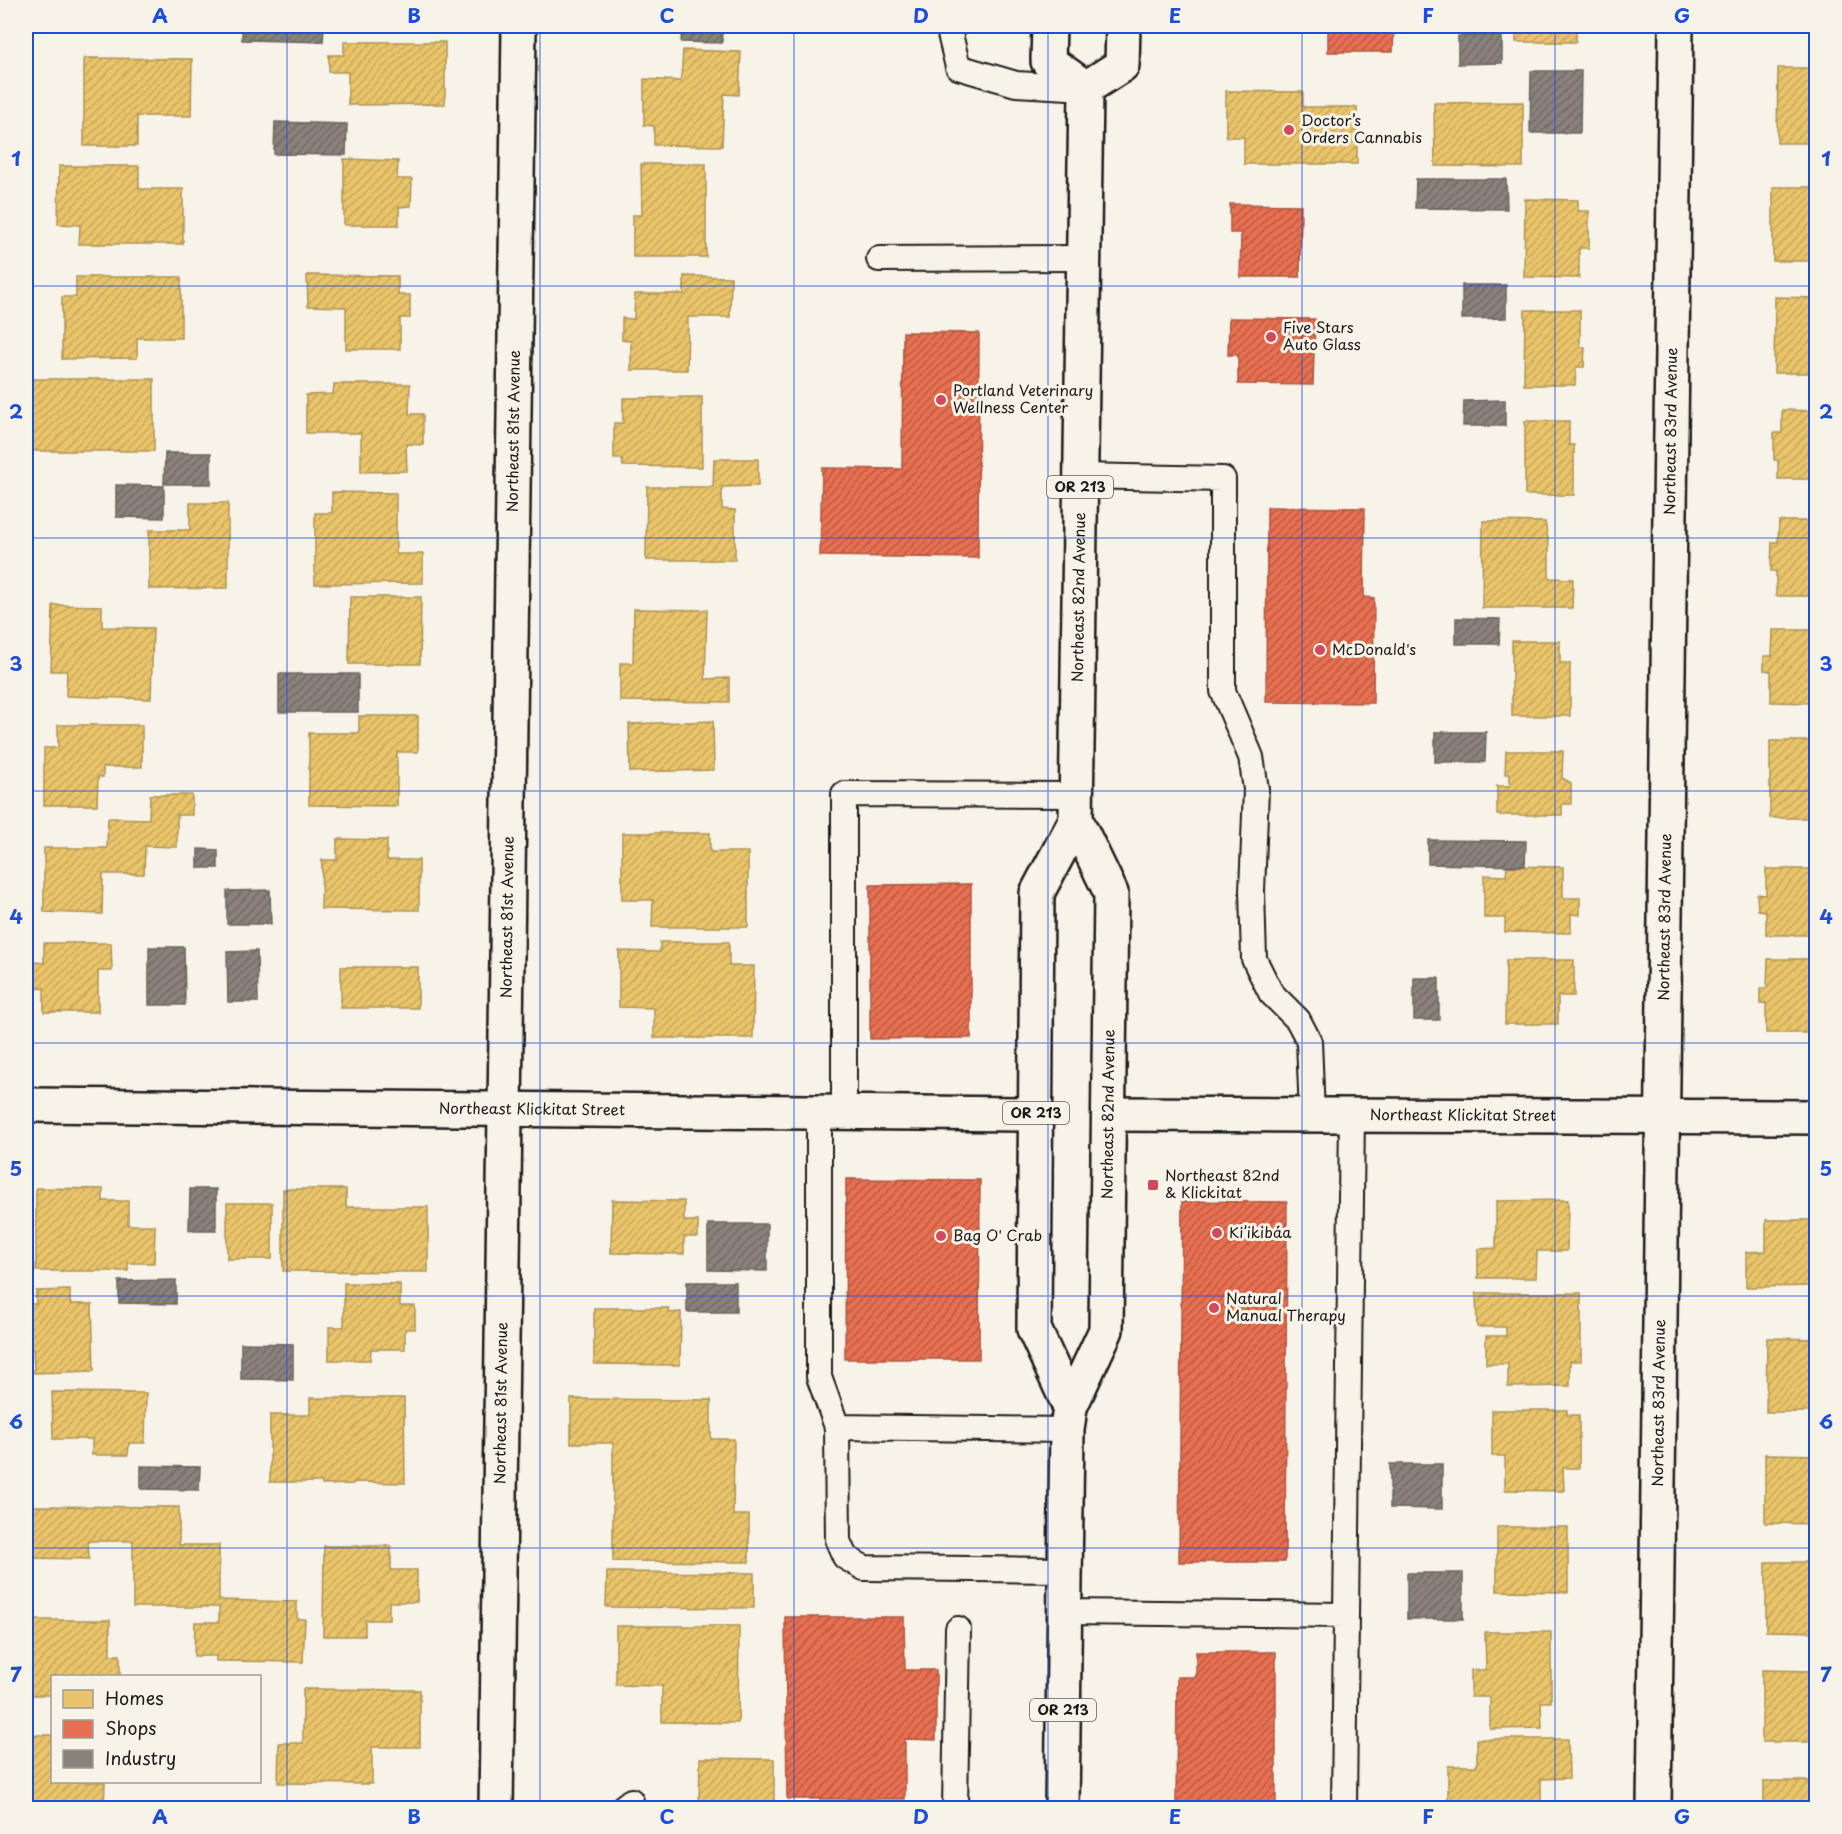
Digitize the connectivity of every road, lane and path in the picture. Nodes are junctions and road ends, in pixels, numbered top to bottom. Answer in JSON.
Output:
{"nodes":[{"id":1,"x":519,"y":26,"type":"edge"},
{"id":2,"x":948,"y":26,"type":"edge"},
{"id":3,"x":1049,"y":26,"type":"edge"},
{"id":4,"x":1123,"y":26,"type":"edge"},
{"id":5,"x":1676,"y":26,"type":"edge"},
{"id":6,"x":1086,"y":88,"type":"junction"},
{"id":7,"x":1083,"y":258,"type":"junction"},
{"id":8,"x":879,"y":259,"type":"dead end"},
{"id":9,"x":1080,"y":476,"type":"junction"},
{"id":10,"x":1076,"y":807,"type":"junction"},
{"id":11,"x":26,"y":1105,"type":"edge"},
{"id":12,"x":506,"y":1110,"type":"junction"},
{"id":13,"x":831,"y":1113,"type":"junction"},
{"id":14,"x":1036,"y":1114,"type":"junction"},
{"id":15,"x":1109,"y":1114,"type":"junction"},
{"id":16,"x":1312,"y":1115,"type":"junction"},
{"id":17,"x":1352,"y":1115,"type":"junction"},
{"id":18,"x":1662,"y":1116,"type":"junction"},
{"id":19,"x":1816,"y":1117,"type":"edge"},
{"id":20,"x":1069,"y":1419,"type":"junction"},
{"id":21,"x":837,"y":1427,"type":"junction"},
{"id":22,"x":1065,"y":1570,"type":"junction"},
{"id":23,"x":1065,"y":1612,"type":"junction"},
{"id":24,"x":1346,"y":1615,"type":"junction"},
{"id":25,"x":958,"y":1629,"type":"dead end"},
{"id":26,"x":496,"y":1809,"type":"edge"},
{"id":27,"x":955,"y":1809,"type":"edge"},
{"id":28,"x":1062,"y":1809,"type":"edge"},
{"id":29,"x":1344,"y":1809,"type":"edge"},
{"id":30,"x":1654,"y":1809,"type":"edge"}],
"edges":[{"from":1,"to":12,"type":"street","name":"Northeast 81st Avenue"},
{"from":2,"to":6,"type":"lane"},
{"from":3,"to":6,"type":"street"},
{"from":4,"to":6,"type":"street"},
{"from":5,"to":18,"type":"street","name":"Northeast 83rd Avenue"},
{"from":6,"to":7,"type":"street","name":"Northeast 82nd Avenue","number":"OR 213"},
{"from":7,"to":8,"type":"lane"},
{"from":7,"to":9,"type":"street","name":"Northeast 82nd Avenue","number":"OR 213"},
{"from":9,"to":10,"type":"street","name":"Northeast 82nd Avenue","number":"OR 213"},
{"from":9,"to":16,"type":"lane"},
{"from":10,"to":13,"type":"lane"},
{"from":10,"to":14,"type":"street","name":"Northeast 82nd Avenue","number":"OR 213"},
{"from":10,"to":15,"type":"street","name":"Northeast 82nd Avenue","number":"OR 213"},
{"from":11,"to":12,"type":"street","name":"Northeast Klickitat Street"},
{"from":12,"to":13,"type":"street","name":"Northeast Klickitat Street"},
{"from":12,"to":26,"type":"street","name":"Northeast 81st Avenue"},
{"from":13,"to":14,"type":"street","name":"Northeast Klickitat Street"},
{"from":13,"to":21,"type":"lane"},
{"from":14,"to":20,"type":"street","name":"Northeast 82nd Avenue","number":"OR 213"},
{"from":15,"to":16,"type":"street","name":"Northeast Klickitat Street"},
{"from":15,"to":20,"type":"street","name":"Northeast 82nd Avenue","number":"OR 213"},
{"from":16,"to":17,"type":"street","name":"Northeast Klickitat Street"},
{"from":17,"to":18,"type":"street","name":"Northeast Klickitat Street"},
{"from":17,"to":24,"type":"lane"},
{"from":18,"to":19,"type":"street","name":"Northeast Klickitat Street"},
{"from":18,"to":30,"type":"street","name":"Northeast 83rd Avenue"},
{"from":20,"to":21,"type":"lane"},
{"from":20,"to":22,"type":"street","name":"Northeast 82nd Avenue","number":"OR 213"},
{"from":21,"to":22,"type":"lane"},
{"from":22,"to":23,"type":"street","name":"Northeast 82nd Avenue","number":"OR 213"},
{"from":23,"to":24,"type":"lane"},
{"from":23,"to":28,"type":"street","name":"Northeast 82nd Avenue","number":"OR 213"},
{"from":24,"to":29,"type":"lane"},
{"from":25,"to":27,"type":"lane"}]}
